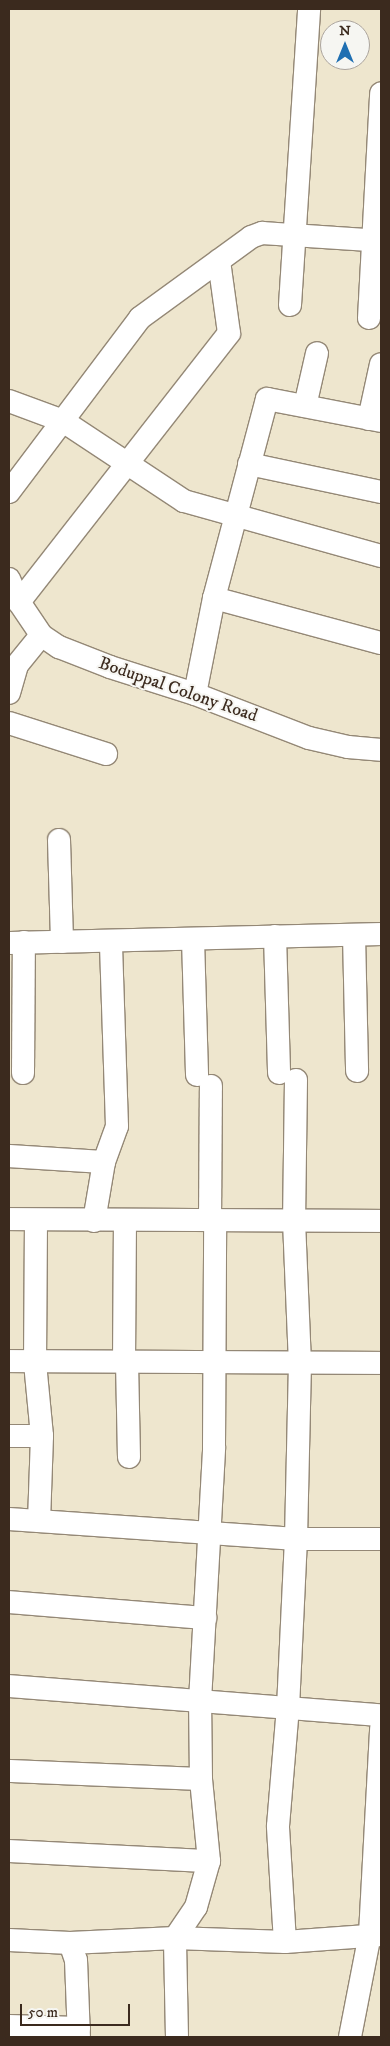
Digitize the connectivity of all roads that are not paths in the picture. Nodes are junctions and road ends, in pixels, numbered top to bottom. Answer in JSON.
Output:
{"nodes":[{"id":1,"x":309,"y":9,"type":"edge"},
{"id":2,"x":381,"y":93,"type":"edge"},
{"id":3,"x":296,"y":236,"type":"junction"},
{"id":4,"x":377,"y":241,"type":"edge"},
{"id":5,"x":219,"y":261,"type":"junction"},
{"id":6,"x":290,"y":305,"type":"dead end"},
{"id":7,"x":369,"y":318,"type":"dead end"},
{"id":8,"x":317,"y":352,"type":"dead end"},
{"id":9,"x":381,"y":364,"type":"edge"},
{"id":10,"x":9,"y":402,"type":"edge"},
{"id":11,"x":306,"y":406,"type":"junction"},
{"id":12,"x":375,"y":420,"type":"edge"},
{"id":13,"x":63,"y":421,"type":"junction"},
{"id":14,"x":129,"y":464,"type":"junction"},
{"id":15,"x":249,"y":464,"type":"junction"},
{"id":16,"x":9,"y":492,"type":"edge"},
{"id":17,"x":381,"y":492,"type":"edge"},
{"id":18,"x":235,"y":518,"type":"junction"},
{"id":19,"x":381,"y":556,"type":"edge"},
{"id":20,"x":9,"y":579,"type":"edge"},
{"id":21,"x":214,"y":598,"type":"junction"},
{"id":22,"x":19,"y":602,"type":"junction"},
{"id":23,"x":41,"y":635,"type":"junction"},
{"id":24,"x":381,"y":643,"type":"edge"},
{"id":25,"x":16,"y":655,"type":"edge"},
{"id":26,"x":9,"y":693,"type":"edge"},
{"id":27,"x":195,"y":694,"type":"junction"},
{"id":28,"x":9,"y":723,"type":"edge"},
{"id":29,"x":381,"y":750,"type":"edge"},
{"id":30,"x":106,"y":754,"type":"dead end"},
{"id":31,"x":59,"y":840,"type":"dead end"},
{"id":32,"x":381,"y":934,"type":"edge"},
{"id":33,"x":354,"y":935,"type":"junction"},
{"id":34,"x":275,"y":936,"type":"junction"},
{"id":35,"x":193,"y":938,"type":"junction"},
{"id":36,"x":16,"y":942,"type":"edge"},
{"id":37,"x":62,"y":942,"type":"junction"},
{"id":38,"x":111,"y":942,"type":"junction"},
{"id":39,"x":357,"y":1071,"type":"dead end"},
{"id":40,"x":23,"y":1073,"type":"dead end"},
{"id":41,"x":9,"y":1156,"type":"edge"},
{"id":42,"x":104,"y":1162,"type":"junction"},
{"id":43,"x":9,"y":1220,"type":"edge"},
{"id":44,"x":36,"y":1220,"type":"junction"},
{"id":45,"x":94,"y":1220,"type":"junction"},
{"id":46,"x":213,"y":1220,"type":"junction"},
{"id":47,"x":125,"y":1221,"type":"junction"},
{"id":48,"x":381,"y":1221,"type":"edge"},
{"id":49,"x":294,"y":1222,"type":"junction"},
{"id":50,"x":9,"y":1361,"type":"edge"},
{"id":51,"x":126,"y":1362,"type":"junction"},
{"id":52,"x":35,"y":1363,"type":"junction"},
{"id":53,"x":212,"y":1363,"type":"junction"},
{"id":54,"x":381,"y":1363,"type":"edge"},
{"id":55,"x":300,"y":1364,"type":"junction"},
{"id":56,"x":9,"y":1436,"type":"edge"},
{"id":57,"x":42,"y":1436,"type":"junction"},
{"id":58,"x":129,"y":1457,"type":"dead end"},
{"id":59,"x":9,"y":1519,"type":"edge"},
{"id":60,"x":39,"y":1521,"type":"junction"},
{"id":61,"x":211,"y":1531,"type":"junction"},
{"id":62,"x":296,"y":1539,"type":"junction"},
{"id":63,"x":381,"y":1539,"type":"edge"},
{"id":64,"x":9,"y":1602,"type":"edge"},
{"id":65,"x":205,"y":1618,"type":"junction"},
{"id":66,"x":9,"y":1686,"type":"edge"},
{"id":67,"x":200,"y":1701,"type":"junction"},
{"id":68,"x":288,"y":1708,"type":"junction"},
{"id":69,"x":381,"y":1715,"type":"edge"},
{"id":70,"x":381,"y":1728,"type":"edge"},
{"id":71,"x":9,"y":1771,"type":"edge"},
{"id":72,"x":201,"y":1779,"type":"junction"},
{"id":73,"x":9,"y":1851,"type":"edge"},
{"id":74,"x":209,"y":1861,"type":"junction"},
{"id":75,"x":375,"y":1934,"type":"edge"},
{"id":76,"x":175,"y":1938,"type":"junction"},
{"id":77,"x":9,"y":1940,"type":"edge"},
{"id":78,"x":285,"y":1942,"type":"junction"},
{"id":79,"x":70,"y":1943,"type":"junction"},
{"id":80,"x":9,"y":2026,"type":"edge"},
{"id":81,"x":79,"y":2033,"type":"edge"},
{"id":82,"x":177,"y":2037,"type":"edge"},
{"id":83,"x":350,"y":2037,"type":"edge"}],
"edges":[{"from":1,"to":3,"type":"street"},
{"from":2,"to":4,"type":"street"},
{"from":3,"to":4,"type":"street"},
{"from":3,"to":5,"type":"street"},
{"from":3,"to":6,"type":"street"},
{"from":4,"to":7,"type":"street"},
{"from":5,"to":13,"type":"street"},
{"from":5,"to":14,"type":"street"},
{"from":8,"to":11,"type":"street"},
{"from":9,"to":12,"type":"street"},
{"from":10,"to":13,"type":"street"},
{"from":11,"to":12,"type":"street"},
{"from":11,"to":15,"type":"street"},
{"from":13,"to":14,"type":"street"},
{"from":13,"to":16,"type":"street"},
{"from":14,"to":18,"type":"street"},
{"from":14,"to":22,"type":"street"},
{"from":15,"to":17,"type":"street"},
{"from":15,"to":18,"type":"street"},
{"from":18,"to":19,"type":"street"},
{"from":18,"to":21,"type":"street"},
{"from":20,"to":22,"type":"street","name":"Boduppal Colony Road"},
{"from":21,"to":24,"type":"street"},
{"from":21,"to":27,"type":"street"},
{"from":22,"to":23,"type":"street","name":"Boduppal Colony Road"},
{"from":23,"to":25,"type":"street"},
{"from":23,"to":27,"type":"street","name":"Boduppal Colony Road"},
{"from":25,"to":26,"type":"street"},
{"from":27,"to":29,"type":"street","name":"Boduppal Colony Road"},
{"from":28,"to":30,"type":"street"},
{"from":31,"to":37,"type":"street"},
{"from":32,"to":33,"type":"street"},
{"from":33,"to":34,"type":"street"},
{"from":33,"to":39,"type":"street"},
{"from":34,"to":35,"type":"street"},
{"from":34,"to":49,"type":"street"},
{"from":35,"to":38,"type":"street"},
{"from":35,"to":46,"type":"street"},
{"from":36,"to":37,"type":"street"},
{"from":36,"to":40,"type":"street"},
{"from":37,"to":38,"type":"street"},
{"from":38,"to":42,"type":"street"},
{"from":41,"to":42,"type":"street"},
{"from":42,"to":45,"type":"street"},
{"from":43,"to":44,"type":"street"},
{"from":44,"to":45,"type":"street"},
{"from":44,"to":52,"type":"street"},
{"from":45,"to":47,"type":"street"},
{"from":46,"to":47,"type":"street"},
{"from":46,"to":49,"type":"street"},
{"from":46,"to":53,"type":"street"},
{"from":47,"to":51,"type":"street"},
{"from":48,"to":49,"type":"street"},
{"from":49,"to":55,"type":"street"},
{"from":50,"to":52,"type":"street"},
{"from":51,"to":52,"type":"street"},
{"from":51,"to":53,"type":"street"},
{"from":51,"to":58,"type":"street"},
{"from":52,"to":57,"type":"street"},
{"from":53,"to":55,"type":"street"},
{"from":53,"to":61,"type":"street"},
{"from":54,"to":55,"type":"street"},
{"from":55,"to":62,"type":"street"},
{"from":56,"to":57,"type":"street"},
{"from":57,"to":60,"type":"street"},
{"from":59,"to":60,"type":"street"},
{"from":60,"to":61,"type":"street"},
{"from":61,"to":62,"type":"street"},
{"from":61,"to":65,"type":"street"},
{"from":62,"to":63,"type":"street"},
{"from":62,"to":68,"type":"street"},
{"from":64,"to":65,"type":"street"},
{"from":65,"to":67,"type":"street"},
{"from":66,"to":67,"type":"street"},
{"from":67,"to":68,"type":"street"},
{"from":67,"to":72,"type":"street"},
{"from":68,"to":69,"type":"street"},
{"from":68,"to":78,"type":"street"},
{"from":70,"to":75,"type":"street"},
{"from":71,"to":72,"type":"street"},
{"from":72,"to":74,"type":"street"},
{"from":73,"to":74,"type":"street"},
{"from":74,"to":76,"type":"street"},
{"from":75,"to":78,"type":"street"},
{"from":75,"to":83,"type":"street"},
{"from":76,"to":78,"type":"street"},
{"from":76,"to":79,"type":"street"},
{"from":76,"to":82,"type":"street"},
{"from":77,"to":79,"type":"street"},
{"from":79,"to":81,"type":"street"},
{"from":80,"to":81,"type":"street"}]}
